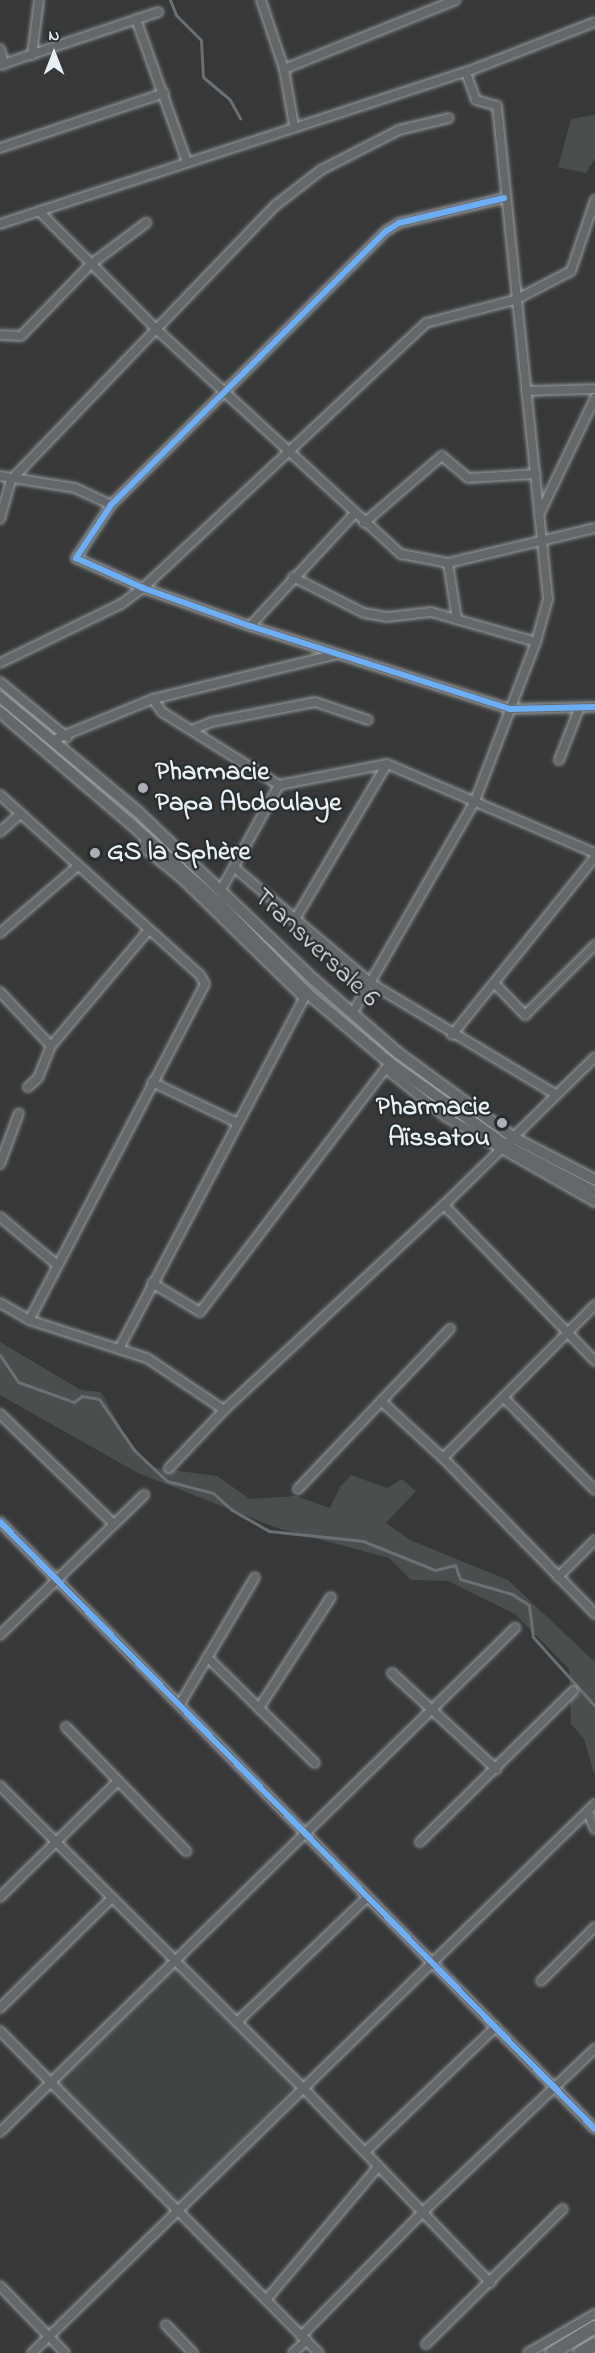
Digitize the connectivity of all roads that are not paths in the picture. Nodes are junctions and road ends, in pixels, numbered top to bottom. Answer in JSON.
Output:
{"nodes":[{"id":1,"x":39,"y":0,"type":"edge"},
{"id":2,"x":261,"y":0,"type":"edge"},
{"id":3,"x":456,"y":0,"type":"edge"},
{"id":4,"x":158,"y":12,"type":"dead end"},
{"id":5,"x":136,"y":19,"type":"junction"},
{"id":6,"x":595,"y":22,"type":"edge"},
{"id":7,"x":0,"y":49,"type":"edge"},
{"id":8,"x":32,"y":55,"type":"junction"},
{"id":9,"x":2,"y":64,"type":"edge"},
{"id":10,"x":284,"y":69,"type":"junction"},
{"id":11,"x":466,"y":72,"type":"junction"},
{"id":12,"x":164,"y":93,"type":"junction"},
{"id":13,"x":449,"y":118,"type":"dead end"},
{"id":14,"x":294,"y":126,"type":"junction"},
{"id":15,"x":0,"y":148,"type":"edge"},
{"id":16,"x":187,"y":162,"type":"junction"},
{"id":17,"x":504,"y":198,"type":"junction"},
{"id":18,"x":595,"y":200,"type":"edge"},
{"id":19,"x":39,"y":211,"type":"junction"},
{"id":20,"x":0,"y":224,"type":"edge"},
{"id":21,"x":146,"y":224,"type":"dead end"},
{"id":22,"x":91,"y":264,"type":"junction"},
{"id":23,"x":515,"y":300,"type":"junction"},
{"id":24,"x":156,"y":329,"type":"junction"},
{"id":25,"x":0,"y":335,"type":"edge"},
{"id":26,"x":595,"y":389,"type":"edge"},
{"id":27,"x":526,"y":391,"type":"junction"},
{"id":28,"x":227,"y":392,"type":"junction"},
{"id":29,"x":595,"y":398,"type":"edge"},
{"id":30,"x":291,"y":453,"type":"junction"},
{"id":31,"x":536,"y":474,"type":"junction"},
{"id":32,"x":0,"y":476,"type":"edge"},
{"id":33,"x":11,"y":480,"type":"junction"},
{"id":34,"x":111,"y":505,"type":"junction"},
{"id":35,"x":354,"y":514,"type":"junction"},
{"id":36,"x":539,"y":516,"type":"junction"},
{"id":37,"x":0,"y":519,"type":"edge"},
{"id":38,"x":364,"y":524,"type":"junction"},
{"id":39,"x":595,"y":528,"type":"edge"},
{"id":40,"x":540,"y":540,"type":"junction"},
{"id":41,"x":448,"y":563,"type":"junction"},
{"id":42,"x":293,"y":577,"type":"junction"},
{"id":43,"x":143,"y":588,"type":"junction"},
{"id":44,"x":457,"y":619,"type":"junction"},
{"id":45,"x":250,"y":626,"type":"junction"},
{"id":46,"x":536,"y":642,"type":"junction"},
{"id":47,"x":339,"y":654,"type":"junction"},
{"id":48,"x":0,"y":663,"type":"edge"},
{"id":49,"x":0,"y":682,"type":"edge"},
{"id":50,"x":0,"y":697,"type":"edge"},
{"id":51,"x":153,"y":699,"type":"junction"},
{"id":52,"x":595,"y":707,"type":"edge"},
{"id":53,"x":510,"y":709,"type":"junction"},
{"id":54,"x":579,"y":709,"type":"junction"},
{"id":55,"x":0,"y":712,"type":"edge"},
{"id":56,"x":368,"y":720,"type":"dead end"},
{"id":57,"x":192,"y":730,"type":"junction"},
{"id":58,"x":67,"y":737,"type":"junction"},
{"id":59,"x":53,"y":740,"type":"junction"},
{"id":60,"x":559,"y":760,"type":"dead end"},
{"id":61,"x":387,"y":765,"type":"junction"},
{"id":62,"x":279,"y":785,"type":"junction"},
{"id":63,"x":0,"y":795,"type":"edge"},
{"id":64,"x":475,"y":801,"type":"junction"},
{"id":65,"x":20,"y":814,"type":"junction"},
{"id":66,"x":0,"y":832,"type":"edge"},
{"id":67,"x":595,"y":855,"type":"edge"},
{"id":68,"x":78,"y":866,"type":"junction"},
{"id":69,"x":236,"y":869,"type":"junction"},
{"id":70,"x":221,"y":890,"type":"junction"},
{"id":71,"x":294,"y":921,"type":"junction"},
{"id":72,"x":148,"y":931,"type":"junction"},
{"id":73,"x":0,"y":933,"type":"edge"},
{"id":74,"x":595,"y":945,"type":"edge"},
{"id":75,"x":494,"y":983,"type":"junction"},
{"id":76,"x":372,"y":984,"type":"junction"},
{"id":77,"x":0,"y":992,"type":"edge"},
{"id":78,"x":306,"y":996,"type":"junction"},
{"id":79,"x":352,"y":1014,"type":"junction"},
{"id":80,"x":452,"y":1035,"type":"junction"},
{"id":81,"x":51,"y":1046,"type":"junction"},
{"id":82,"x":593,"y":1062,"type":"edge"},
{"id":83,"x":388,"y":1066,"type":"junction"},
{"id":84,"x":152,"y":1082,"type":"junction"},
{"id":85,"x":28,"y":1088,"type":"dead end"},
{"id":86,"x":555,"y":1094,"type":"junction"},
{"id":87,"x":19,"y":1113,"type":"dead end"},
{"id":88,"x":236,"y":1122,"type":"junction"},
{"id":89,"x":507,"y":1145,"type":"junction"},
{"id":90,"x":0,"y":1164,"type":"edge"},
{"id":91,"x":595,"y":1180,"type":"edge"},
{"id":92,"x":595,"y":1192,"type":"edge"},
{"id":93,"x":595,"y":1202,"type":"edge"},
{"id":94,"x":444,"y":1205,"type":"junction"},
{"id":95,"x":0,"y":1217,"type":"edge"},
{"id":96,"x":56,"y":1264,"type":"junction"},
{"id":97,"x":152,"y":1283,"type":"junction"},
{"id":98,"x":0,"y":1303,"type":"edge"},
{"id":99,"x":595,"y":1305,"type":"edge"},
{"id":100,"x":29,"y":1320,"type":"junction"},
{"id":101,"x":450,"y":1329,"type":"dead end"},
{"id":102,"x":568,"y":1333,"type":"junction"},
{"id":103,"x":119,"y":1349,"type":"junction"},
{"id":104,"x":595,"y":1361,"type":"edge"},
{"id":105,"x":504,"y":1398,"type":"junction"},
{"id":106,"x":381,"y":1401,"type":"junction"},
{"id":107,"x":224,"y":1410,"type":"junction"},
{"id":108,"x":0,"y":1414,"type":"edge"},
{"id":109,"x":443,"y":1458,"type":"junction"},
{"id":110,"x":169,"y":1468,"type":"dead end"},
{"id":111,"x":298,"y":1488,"type":"dead end"},
{"id":112,"x":595,"y":1490,"type":"edge"},
{"id":113,"x":144,"y":1495,"type":"dead end"},
{"id":114,"x":0,"y":1522,"type":"edge"},
{"id":115,"x":114,"y":1524,"type":"junction"},
{"id":116,"x":595,"y":1540,"type":"edge"},
{"id":117,"x":255,"y":1577,"type":"dead end"},
{"id":118,"x":558,"y":1577,"type":"junction"},
{"id":119,"x":57,"y":1579,"type":"junction"},
{"id":120,"x":331,"y":1597,"type":"dead end"},
{"id":121,"x":595,"y":1614,"type":"edge"},
{"id":122,"x":515,"y":1628,"type":"dead end"},
{"id":123,"x":0,"y":1635,"type":"edge"},
{"id":124,"x":207,"y":1657,"type":"junction"},
{"id":125,"x":393,"y":1673,"type":"dead end"},
{"id":126,"x":573,"y":1691,"type":"dead end"},
{"id":127,"x":180,"y":1704,"type":"junction"},
{"id":128,"x":259,"y":1708,"type":"junction"},
{"id":129,"x":432,"y":1711,"type":"junction"},
{"id":130,"x":66,"y":1727,"type":"dead end"},
{"id":131,"x":315,"y":1763,"type":"dead end"},
{"id":132,"x":496,"y":1769,"type":"junction"},
{"id":133,"x":118,"y":1781,"type":"junction"},
{"id":134,"x":0,"y":1786,"type":"edge"},
{"id":135,"x":595,"y":1804,"type":"edge"},
{"id":136,"x":588,"y":1812,"type":"junction"},
{"id":137,"x":595,"y":1829,"type":"edge"},
{"id":138,"x":306,"y":1833,"type":"junction"},
{"id":139,"x":55,"y":1842,"type":"junction"},
{"id":140,"x":420,"y":1842,"type":"dead end"},
{"id":141,"x":186,"y":1851,"type":"dead end"},
{"id":142,"x":0,"y":1896,"type":"edge"},
{"id":143,"x":369,"y":1897,"type":"junction"},
{"id":144,"x":112,"y":1898,"type":"junction"},
{"id":145,"x":595,"y":1927,"type":"edge"},
{"id":146,"x":174,"y":1958,"type":"junction"},
{"id":147,"x":434,"y":1962,"type":"junction"},
{"id":148,"x":541,"y":1981,"type":"dead end"},
{"id":149,"x":0,"y":2007,"type":"edge"},
{"id":150,"x":237,"y":2022,"type":"junction"},
{"id":151,"x":496,"y":2027,"type":"junction"},
{"id":152,"x":0,"y":2031,"type":"edge"},
{"id":153,"x":595,"y":2049,"type":"edge"},
{"id":154,"x":51,"y":2083,"type":"junction"},
{"id":155,"x":555,"y":2088,"type":"junction"},
{"id":156,"x":304,"y":2089,"type":"junction"},
{"id":157,"x":595,"y":2129,"type":"edge"},
{"id":158,"x":0,"y":2132,"type":"edge"},
{"id":159,"x":365,"y":2152,"type":"junction"},
{"id":160,"x":378,"y":2167,"type":"junction"},
{"id":161,"x":563,"y":2209,"type":"dead end"},
{"id":162,"x":179,"y":2210,"type":"junction"},
{"id":163,"x":423,"y":2211,"type":"junction"},
{"id":164,"x":491,"y":2283,"type":"junction"},
{"id":165,"x":0,"y":2286,"type":"edge"},
{"id":166,"x":266,"y":2300,"type":"junction"},
{"id":167,"x":595,"y":2314,"type":"edge"},
{"id":168,"x":166,"y":2325,"type":"dead end"},
{"id":169,"x":595,"y":2327,"type":"edge"},
{"id":170,"x":49,"y":2337,"type":"junction"},
{"id":171,"x":304,"y":2338,"type":"junction"},
{"id":172,"x":426,"y":2344,"type":"dead end"},
{"id":173,"x":595,"y":2344,"type":"edge"},
{"id":174,"x":32,"y":2353,"type":"edge"},
{"id":175,"x":65,"y":2353,"type":"edge"},
{"id":176,"x":194,"y":2353,"type":"edge"},
{"id":177,"x":293,"y":2353,"type":"edge"},
{"id":178,"x":319,"y":2353,"type":"edge"},
{"id":179,"x":528,"y":2353,"type":"edge"},
{"id":180,"x":552,"y":2353,"type":"edge"},
{"id":181,"x":580,"y":2353,"type":"edge"}],
"edges":[{"from":1,"to":8,"type":"street"},
{"from":2,"to":10,"type":"street"},
{"from":3,"to":10,"type":"street"},
{"from":4,"to":5,"type":"street"},
{"from":5,"to":8,"type":"street"},
{"from":5,"to":12,"type":"street"},
{"from":6,"to":11,"type":"street"},
{"from":7,"to":9,"type":"street"},
{"from":8,"to":9,"type":"street"},
{"from":10,"to":14,"type":"street"},
{"from":11,"to":14,"type":"street"},
{"from":11,"to":17,"type":"street"},
{"from":12,"to":15,"type":"street"},
{"from":12,"to":16,"type":"street"},
{"from":13,"to":24,"type":"street"},
{"from":14,"to":16,"type":"street"},
{"from":16,"to":19,"type":"street"},
{"from":17,"to":23,"type":"street"},
{"from":17,"to":28,"type":"street"},
{"from":18,"to":23,"type":"street"},
{"from":19,"to":20,"type":"street"},
{"from":19,"to":22,"type":"street"},
{"from":21,"to":22,"type":"street"},
{"from":22,"to":24,"type":"street"},
{"from":22,"to":25,"type":"street"},
{"from":23,"to":27,"type":"street"},
{"from":23,"to":30,"type":"street"},
{"from":24,"to":28,"type":"street"},
{"from":24,"to":33,"type":"street"},
{"from":26,"to":27,"type":"street"},
{"from":27,"to":31,"type":"street"},
{"from":28,"to":30,"type":"street"},
{"from":28,"to":34,"type":"street"},
{"from":29,"to":36,"type":"street"},
{"from":30,"to":35,"type":"street"},
{"from":30,"to":43,"type":"street"},
{"from":31,"to":36,"type":"street"},
{"from":31,"to":38,"type":"street"},
{"from":32,"to":33,"type":"street"},
{"from":33,"to":34,"type":"street"},
{"from":33,"to":37,"type":"street"},
{"from":34,"to":43,"type":"street"},
{"from":35,"to":38,"type":"street"},
{"from":35,"to":42,"type":"street"},
{"from":36,"to":40,"type":"street"},
{"from":38,"to":41,"type":"street"},
{"from":39,"to":40,"type":"street"},
{"from":40,"to":41,"type":"street"},
{"from":40,"to":46,"type":"street"},
{"from":41,"to":44,"type":"street"},
{"from":42,"to":44,"type":"street"},
{"from":42,"to":45,"type":"street"},
{"from":43,"to":45,"type":"street"},
{"from":43,"to":48,"type":"street"},
{"from":44,"to":46,"type":"street"},
{"from":45,"to":47,"type":"street"},
{"from":46,"to":53,"type":"street"},
{"from":47,"to":51,"type":"street"},
{"from":47,"to":53,"type":"street"},
{"from":49,"to":58,"type":"street"},
{"from":50,"to":59,"type":"main road","name":"Transversale 6"},
{"from":51,"to":57,"type":"street"},
{"from":51,"to":58,"type":"street"},
{"from":52,"to":54,"type":"street"},
{"from":53,"to":54,"type":"street"},
{"from":53,"to":64,"type":"street"},
{"from":54,"to":60,"type":"street"},
{"from":55,"to":78,"type":"main road","name":"Transversale 6"},
{"from":56,"to":57,"type":"street"},
{"from":57,"to":62,"type":"street"},
{"from":58,"to":59,"type":"street"},
{"from":59,"to":70,"type":"main road","name":"Transversale 6"},
{"from":61,"to":62,"type":"street"},
{"from":61,"to":64,"type":"street"},
{"from":61,"to":71,"type":"street"},
{"from":62,"to":69,"type":"street"},
{"from":63,"to":65,"type":"street"},
{"from":64,"to":67,"type":"street"},
{"from":64,"to":76,"type":"street"},
{"from":65,"to":66,"type":"street"},
{"from":65,"to":68,"type":"street"},
{"from":67,"to":75,"type":"street"},
{"from":68,"to":72,"type":"street"},
{"from":68,"to":73,"type":"street"},
{"from":69,"to":70,"type":"street"},
{"from":69,"to":71,"type":"street"},
{"from":70,"to":79,"type":"main road","name":"Transversale 6"},
{"from":71,"to":76,"type":"street"},
{"from":72,"to":81,"type":"street"},
{"from":72,"to":84,"type":"street"},
{"from":74,"to":75,"type":"street"},
{"from":75,"to":80,"type":"street"},
{"from":76,"to":79,"type":"street"},
{"from":76,"to":80,"type":"street"},
{"from":77,"to":81,"type":"street"},
{"from":78,"to":83,"type":"main road","name":"Transversale 6"},
{"from":78,"to":88,"type":"street"},
{"from":79,"to":89,"type":"main road","name":"Transversale 6"},
{"from":80,"to":86,"type":"street"},
{"from":81,"to":85,"type":"street"},
{"from":82,"to":86,"type":"street"},
{"from":83,"to":89,"type":"main road","name":"Transversale 6"},
{"from":83,"to":97,"type":"street"},
{"from":84,"to":88,"type":"street"},
{"from":84,"to":96,"type":"street"},
{"from":86,"to":89,"type":"street"},
{"from":87,"to":90,"type":"street"},
{"from":88,"to":97,"type":"street"},
{"from":89,"to":91,"type":"main road","name":"Transversale 6"},
{"from":89,"to":92,"type":"main road","name":"Transversale 6"},
{"from":89,"to":93,"type":"street"},
{"from":89,"to":94,"type":"street"},
{"from":94,"to":102,"type":"street"},
{"from":94,"to":107,"type":"street"},
{"from":95,"to":96,"type":"street"},
{"from":96,"to":100,"type":"street"},
{"from":97,"to":103,"type":"street"},
{"from":98,"to":100,"type":"street"},
{"from":99,"to":102,"type":"street"},
{"from":100,"to":103,"type":"street"},
{"from":101,"to":106,"type":"street"},
{"from":102,"to":104,"type":"street"},
{"from":102,"to":105,"type":"street"},
{"from":103,"to":107,"type":"street"},
{"from":105,"to":109,"type":"street"},
{"from":105,"to":112,"type":"street"},
{"from":106,"to":109,"type":"street"},
{"from":106,"to":111,"type":"street"},
{"from":107,"to":110,"type":"street"},
{"from":108,"to":115,"type":"street"},
{"from":109,"to":118,"type":"street"},
{"from":113,"to":115,"type":"street"},
{"from":114,"to":119,"type":"street"},
{"from":115,"to":119,"type":"street"},
{"from":116,"to":118,"type":"street"},
{"from":117,"to":124,"type":"street"},
{"from":118,"to":121,"type":"street"},
{"from":119,"to":123,"type":"street"},
{"from":119,"to":127,"type":"street"},
{"from":120,"to":128,"type":"street"},
{"from":122,"to":129,"type":"street"},
{"from":124,"to":127,"type":"street"},
{"from":124,"to":128,"type":"street"},
{"from":125,"to":129,"type":"street"},
{"from":126,"to":132,"type":"street"},
{"from":127,"to":138,"type":"street"},
{"from":128,"to":131,"type":"street"},
{"from":129,"to":132,"type":"street"},
{"from":129,"to":138,"type":"street"},
{"from":130,"to":133,"type":"street"},
{"from":132,"to":140,"type":"street"},
{"from":133,"to":139,"type":"street"},
{"from":133,"to":141,"type":"street"},
{"from":134,"to":139,"type":"street"},
{"from":135,"to":136,"type":"street"},
{"from":136,"to":137,"type":"street"},
{"from":136,"to":147,"type":"street"},
{"from":138,"to":143,"type":"street"},
{"from":138,"to":146,"type":"street"},
{"from":139,"to":142,"type":"street"},
{"from":139,"to":144,"type":"street"},
{"from":143,"to":147,"type":"street"},
{"from":143,"to":150,"type":"street"},
{"from":144,"to":146,"type":"street"},
{"from":144,"to":149,"type":"street"},
{"from":145,"to":148,"type":"street"},
{"from":146,"to":150,"type":"street"},
{"from":146,"to":154,"type":"street"},
{"from":147,"to":151,"type":"street"},
{"from":147,"to":156,"type":"street"},
{"from":150,"to":156,"type":"street"},
{"from":151,"to":155,"type":"street"},
{"from":151,"to":159,"type":"street"},
{"from":152,"to":154,"type":"street"},
{"from":153,"to":155,"type":"street"},
{"from":154,"to":158,"type":"street"},
{"from":154,"to":162,"type":"street"},
{"from":155,"to":157,"type":"street"},
{"from":155,"to":163,"type":"street"},
{"from":156,"to":159,"type":"street"},
{"from":156,"to":162,"type":"street"},
{"from":159,"to":160,"type":"street"},
{"from":160,"to":163,"type":"street"},
{"from":160,"to":166,"type":"street"},
{"from":161,"to":164,"type":"street"},
{"from":162,"to":166,"type":"street"},
{"from":162,"to":170,"type":"street"},
{"from":163,"to":164,"type":"street"},
{"from":163,"to":171,"type":"street"},
{"from":164,"to":172,"type":"street"},
{"from":165,"to":170,"type":"street"},
{"from":166,"to":171,"type":"street"},
{"from":167,"to":179,"type":"street"},
{"from":168,"to":176,"type":"street"},
{"from":169,"to":180,"type":"main road"},
{"from":170,"to":174,"type":"street"},
{"from":170,"to":175,"type":"street"},
{"from":171,"to":177,"type":"street"},
{"from":171,"to":178,"type":"street"},
{"from":173,"to":181,"type":"main road"}]}
